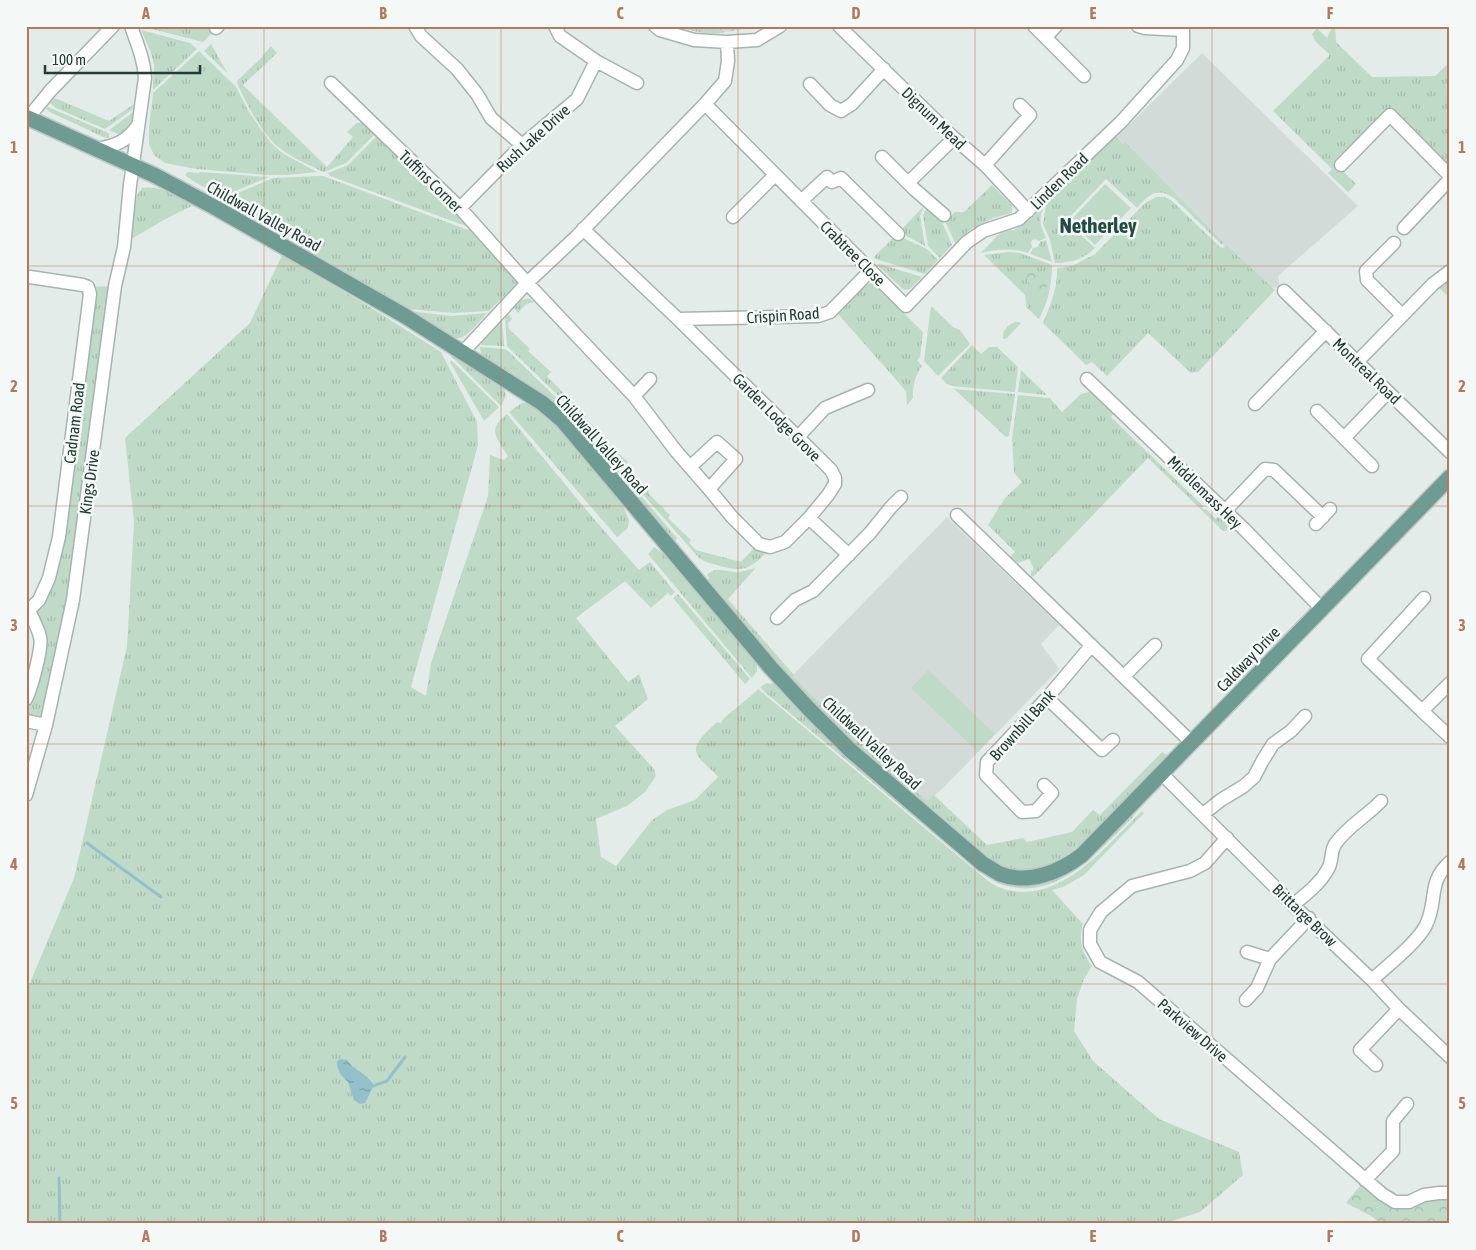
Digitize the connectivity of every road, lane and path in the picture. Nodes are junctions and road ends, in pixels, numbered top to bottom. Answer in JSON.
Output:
{"nodes":[{"id":1,"x":113,"y":26,"type":"edge"},
{"id":2,"x":130,"y":26,"type":"edge"},
{"id":3,"x":415,"y":26,"type":"edge"},
{"id":4,"x":555,"y":26,"type":"edge"},
{"id":5,"x":655,"y":26,"type":"edge"},
{"id":6,"x":780,"y":26,"type":"edge"},
{"id":7,"x":839,"y":26,"type":"edge"},
{"id":8,"x":1034,"y":26,"type":"edge"},
{"id":9,"x":1056,"y":26,"type":"edge"},
{"id":10,"x":1138,"y":26,"type":"edge"},
{"id":11,"x":1186,"y":28,"type":"edge"},
{"id":12,"x":1046,"y":37,"type":"junction"},
{"id":13,"x":727,"y":42,"type":"junction"},
{"id":14,"x":596,"y":62,"type":"junction"},
{"id":15,"x":884,"y":69,"type":"junction"},
{"id":16,"x":1084,"y":76,"type":"dead end"},
{"id":17,"x":331,"y":83,"type":"dead end"},
{"id":18,"x":637,"y":83,"type":"dead end"},
{"id":19,"x":810,"y":84,"type":"dead end"},
{"id":20,"x":705,"y":104,"type":"junction"},
{"id":21,"x":1020,"y":105,"type":"dead end"},
{"id":22,"x":27,"y":118,"type":"edge"},
{"id":23,"x":139,"y":122,"type":"junction"},
{"id":24,"x":954,"y":138,"type":"junction"},
{"id":25,"x":522,"y":145,"type":"junction"},
{"id":26,"x":97,"y":149,"type":"junction"},
{"id":27,"x":882,"y":157,"type":"dead end"},
{"id":28,"x":134,"y":165,"type":"junction"},
{"id":29,"x":1341,"y":165,"type":"dead end"},
{"id":30,"x":985,"y":166,"type":"junction"},
{"id":31,"x":775,"y":175,"type":"junction"},
{"id":32,"x":1450,"y":177,"type":"edge"},
{"id":33,"x":908,"y":183,"type":"junction"},
{"id":34,"x":801,"y":201,"type":"junction"},
{"id":35,"x":460,"y":208,"type":"junction"},
{"id":36,"x":1028,"y":211,"type":"junction"},
{"id":37,"x":944,"y":215,"type":"dead end"},
{"id":38,"x":733,"y":217,"type":"dead end"},
{"id":39,"x":1404,"y":228,"type":"dead end"},
{"id":40,"x":583,"y":229,"type":"junction"},
{"id":41,"x":898,"y":234,"type":"dead end"},
{"id":42,"x":1394,"y":243,"type":"dead end"},
{"id":43,"x":871,"y":270,"type":"junction"},
{"id":44,"x":1450,"y":270,"type":"edge"},
{"id":45,"x":26,"y":278,"type":"edge"},
{"id":46,"x":527,"y":283,"type":"junction"},
{"id":47,"x":1284,"y":291,"type":"dead end"},
{"id":48,"x":906,"y":306,"type":"joint"},
{"id":49,"x":1402,"y":315,"type":"junction"},
{"id":50,"x":678,"y":320,"type":"junction"},
{"id":51,"x":1326,"y":331,"type":"junction"},
{"id":52,"x":463,"y":352,"type":"junction"},
{"id":53,"x":1356,"y":362,"type":"junction"},
{"id":54,"x":650,"y":379,"type":"dead end"},
{"id":55,"x":1086,"y":379,"type":"dead end"},
{"id":56,"x":868,"y":390,"type":"dead end"},
{"id":57,"x":1388,"y":392,"type":"junction"},
{"id":58,"x":634,"y":396,"type":"junction"},
{"id":59,"x":1255,"y":404,"type":"dead end"},
{"id":60,"x":1317,"y":411,"type":"dead end"},
{"id":61,"x":798,"y":437,"type":"junction"},
{"id":62,"x":1344,"y":438,"type":"junction"},
{"id":63,"x":1450,"y":452,"type":"edge"},
{"id":64,"x":1372,"y":466,"type":"dead end"},
{"id":65,"x":690,"y":467,"type":"junction"},
{"id":66,"x":1450,"y":477,"type":"edge"},
{"id":67,"x":710,"y":489,"type":"junction"},
{"id":68,"x":901,"y":497,"type":"dead end"},
{"id":69,"x":1225,"y":511,"type":"junction"},
{"id":70,"x":957,"y":515,"type":"dead end"},
{"id":71,"x":1323,"y":516,"type":"dead end"},
{"id":72,"x":809,"y":518,"type":"junction"},
{"id":73,"x":849,"y":555,"type":"junction"},
{"id":74,"x":1424,"y":598,"type":"dead end"},
{"id":75,"x":1322,"y":609,"type":"junction"},
{"id":76,"x":28,"y":612,"type":"edge"},
{"id":77,"x":777,"y":618,"type":"dead end"},
{"id":78,"x":1155,"y":645,"type":"dead end"},
{"id":79,"x":1091,"y":646,"type":"junction"},
{"id":80,"x":1124,"y":676,"type":"junction"},
{"id":81,"x":1450,"y":683,"type":"edge"},
{"id":82,"x":1047,"y":698,"type":"junction"},
{"id":83,"x":26,"y":699,"type":"edge"},
{"id":84,"x":1422,"y":710,"type":"junction"},
{"id":85,"x":1305,"y":716,"type":"dead end"},
{"id":86,"x":26,"y":721,"type":"edge"},
{"id":87,"x":46,"y":725,"type":"junction"},
{"id":88,"x":1450,"y":737,"type":"edge"},
{"id":89,"x":1113,"y":740,"type":"dead end"},
{"id":90,"x":1191,"y":742,"type":"junction"},
{"id":91,"x":1160,"y":773,"type":"junction"},
{"id":92,"x":1044,"y":785,"type":"dead end"},
{"id":93,"x":26,"y":795,"type":"edge"},
{"id":94,"x":1381,"y":801,"type":"dead end"},
{"id":95,"x":1203,"y":814,"type":"junction"},
{"id":96,"x":1227,"y":838,"type":"junction"},
{"id":97,"x":1450,"y":862,"type":"edge"},
{"id":98,"x":1070,"y":864,"type":"joint"},
{"id":99,"x":1293,"y":905,"type":"junction"},
{"id":100,"x":1308,"y":918,"type":"junction"},
{"id":101,"x":1246,"y":952,"type":"dead end"},
{"id":102,"x":1270,"y":959,"type":"junction"},
{"id":103,"x":1372,"y":980,"type":"junction"},
{"id":104,"x":1246,"y":1000,"type":"dead end"},
{"id":105,"x":1399,"y":1009,"type":"junction"},
{"id":106,"x":1450,"y":1056,"type":"edge"},
{"id":107,"x":1376,"y":1065,"type":"dead end"},
{"id":108,"x":1407,"y":1104,"type":"dead end"},
{"id":109,"x":1365,"y":1180,"type":"junction"},
{"id":110,"x":1450,"y":1193,"type":"edge"}],
"edges":[{"from":1,"to":22,"type":"street"},
{"from":2,"to":23,"type":"street","name":"Kings Drive"},
{"from":3,"to":25,"type":"street"},
{"from":4,"to":14,"type":"street"},
{"from":5,"to":13,"type":"street"},
{"from":6,"to":13,"type":"street"},
{"from":7,"to":15,"type":"street","name":"Dignum Mead"},
{"from":8,"to":12,"type":"street"},
{"from":9,"to":12,"type":"street"},
{"from":10,"to":11,"type":"street"},
{"from":11,"to":36,"type":"street","name":"Linden Road"},
{"from":12,"to":16,"type":"street"},
{"from":13,"to":20,"type":"street"},
{"from":14,"to":18,"type":"street"},
{"from":14,"to":25,"type":"street","name":"Rush Lake Drive"},
{"from":15,"to":19,"type":"street"},
{"from":15,"to":24,"type":"street","name":"Dignum Mead"},
{"from":17,"to":35,"type":"street","name":"Tuffins Corner"},
{"from":20,"to":31,"type":"street","name":"Crabtree Close"},
{"from":20,"to":40,"type":"street"},
{"from":21,"to":30,"type":"street"},
{"from":22,"to":26,"type":"main road","name":"Childwall Valley Road"},
{"from":23,"to":26,"type":"street"},
{"from":23,"to":28,"type":"street","name":"Kings Drive"},
{"from":24,"to":30,"type":"street","name":"Dignum Mead"},
{"from":24,"to":33,"type":"street"},
{"from":25,"to":35,"type":"street","name":"Rush Lake Drive"},
{"from":26,"to":28,"type":"main road","name":"Childwall Valley Road"},
{"from":27,"to":33,"type":"street"},
{"from":28,"to":52,"type":"main road","name":"Childwall Valley Road"},
{"from":28,"to":87,"type":"street","name":"Kings Drive"},
{"from":29,"to":32,"type":"street"},
{"from":30,"to":36,"type":"street","name":"Dignum Mead"},
{"from":31,"to":34,"type":"street","name":"Crabtree Close"},
{"from":31,"to":38,"type":"street"},
{"from":32,"to":39,"type":"street"},
{"from":33,"to":37,"type":"street"},
{"from":34,"to":41,"type":"street"},
{"from":34,"to":43,"type":"street","name":"Crabtree Close"},
{"from":35,"to":46,"type":"street","name":"Tuffins Corner"},
{"from":36,"to":48,"type":"street","name":"Linden Road"},
{"from":40,"to":46,"type":"street"},
{"from":40,"to":50,"type":"street","name":"Garden Lodge Grove"},
{"from":42,"to":49,"type":"street"},
{"from":43,"to":48,"type":"street","name":"Crabtree Close"},
{"from":43,"to":50,"type":"street","name":"Crispin Road"},
{"from":44,"to":49,"type":"street"},
{"from":45,"to":76,"type":"street","name":"Cadnam Road"},
{"from":46,"to":52,"type":"street"},
{"from":46,"to":58,"type":"street","name":"Garden Lodge Grove"},
{"from":47,"to":51,"type":"street","name":"Montreal Road"},
{"from":49,"to":53,"type":"street"},
{"from":50,"to":61,"type":"street","name":"Garden Lodge Grove"},
{"from":51,"to":53,"type":"street","name":"Montreal Road"},
{"from":51,"to":59,"type":"street"},
{"from":52,"to":98,"type":"main road","name":"Childwall Valley Road"},
{"from":53,"to":57,"type":"street","name":"Montreal Road"},
{"from":54,"to":58,"type":"street"},
{"from":55,"to":69,"type":"street","name":"Middlemass Hey"},
{"from":56,"to":61,"type":"street"},
{"from":57,"to":62,"type":"street"},
{"from":57,"to":63,"type":"street","name":"Montreal Road"},
{"from":58,"to":65,"type":"street","name":"Garden Lodge Grove"},
{"from":60,"to":62,"type":"street"},
{"from":61,"to":72,"type":"street","name":"Garden Lodge Grove"},
{"from":62,"to":64,"type":"street"},
{"from":65,"to":67,"type":"street","name":"Garden Lodge Grove"},
{"from":65,"to":67,"type":"street"},
{"from":66,"to":75,"type":"main road","name":"Caldway Drive"},
{"from":67,"to":72,"type":"street","name":"Garden Lodge Grove"},
{"from":68,"to":73,"type":"street"},
{"from":69,"to":71,"type":"street"},
{"from":69,"to":75,"type":"street","name":"Middlemass Hey"},
{"from":70,"to":79,"type":"street"},
{"from":72,"to":73,"type":"street"},
{"from":73,"to":77,"type":"street"},
{"from":74,"to":84,"type":"street"},
{"from":75,"to":90,"type":"main road","name":"Caldway Drive"},
{"from":76,"to":83,"type":"street"},
{"from":78,"to":80,"type":"street"},
{"from":79,"to":80,"type":"street"},
{"from":79,"to":82,"type":"street","name":"Brownbill Bank"},
{"from":80,"to":90,"type":"street"},
{"from":81,"to":84,"type":"street"},
{"from":82,"to":89,"type":"street"},
{"from":82,"to":92,"type":"street","name":"Brownbill Bank"},
{"from":84,"to":88,"type":"street"},
{"from":85,"to":95,"type":"street"},
{"from":86,"to":87,"type":"street"},
{"from":87,"to":93,"type":"street","name":"Kings Drive"},
{"from":90,"to":91,"type":"main road","name":"Caldway Drive"},
{"from":91,"to":95,"type":"street","name":"Brittarge Brow"},
{"from":91,"to":98,"type":"main road","name":"Caldway Drive"},
{"from":94,"to":99,"type":"street"},
{"from":95,"to":96,"type":"street","name":"Brittarge Brow"},
{"from":96,"to":99,"type":"street","name":"Brittarge Brow"},
{"from":96,"to":109,"type":"street","name":"Parkview Drive"},
{"from":97,"to":103,"type":"street"},
{"from":99,"to":100,"type":"street","name":"Brittarge Brow"},
{"from":100,"to":102,"type":"street"},
{"from":100,"to":103,"type":"street","name":"Brittarge Brow"},
{"from":101,"to":102,"type":"street"},
{"from":102,"to":104,"type":"street"},
{"from":103,"to":105,"type":"street","name":"Brittarge Brow"},
{"from":105,"to":106,"type":"street","name":"Brittarge Brow"},
{"from":105,"to":107,"type":"street"},
{"from":108,"to":109,"type":"street"},
{"from":109,"to":110,"type":"street","name":"Parkview Drive"}]}
